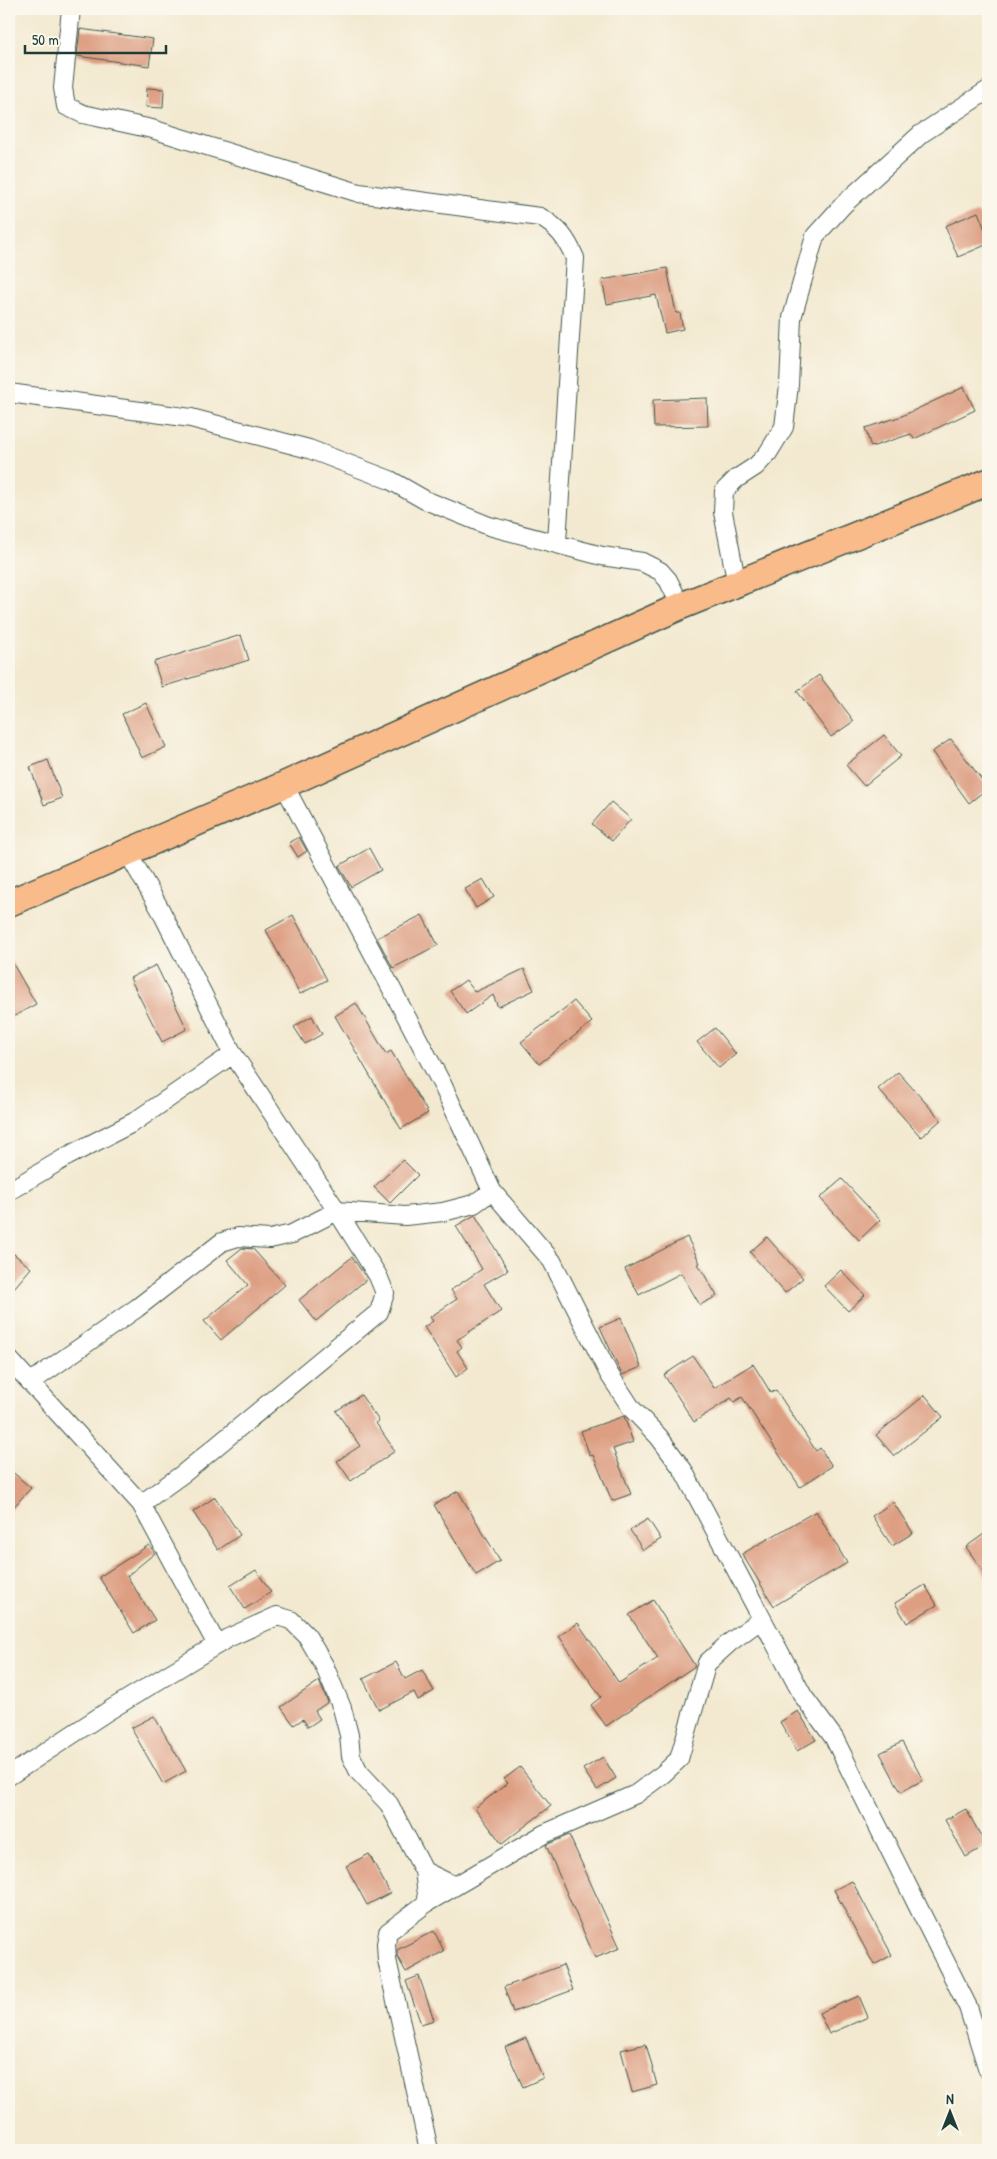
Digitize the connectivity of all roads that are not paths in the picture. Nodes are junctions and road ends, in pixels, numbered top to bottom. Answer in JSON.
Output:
{"nodes":[{"id":1,"x":71,"y":9,"type":"edge"},
{"id":2,"x":988,"y":90,"type":"edge"},
{"id":3,"x":9,"y":393,"type":"edge"},
{"id":4,"x":987,"y":485,"type":"edge"},
{"id":5,"x":557,"y":542,"type":"junction"},
{"id":6,"x":737,"y":585,"type":"junction"},
{"id":7,"x":681,"y":606,"type":"junction"},
{"id":8,"x":284,"y":785,"type":"junction"},
{"id":9,"x":128,"y":853,"type":"junction"},
{"id":10,"x":9,"y":903,"type":"edge"},
{"id":11,"x":233,"y":1054,"type":"junction"},
{"id":12,"x":9,"y":1191,"type":"edge"},
{"id":13,"x":492,"y":1191,"type":"junction"},
{"id":14,"x":337,"y":1211,"type":"junction"},
{"id":15,"x":9,"y":1358,"type":"edge"},
{"id":16,"x":31,"y":1382,"type":"junction"},
{"id":17,"x":141,"y":1504,"type":"junction"},
{"id":18,"x":762,"y":1619,"type":"junction"},
{"id":19,"x":217,"y":1645,"type":"junction"},
{"id":20,"x":9,"y":1776,"type":"edge"},
{"id":21,"x":424,"y":1871,"type":"junction"},
{"id":22,"x":455,"y":1886,"type":"junction"},
{"id":23,"x":428,"y":1902,"type":"junction"},
{"id":24,"x":988,"y":2070,"type":"edge"},
{"id":25,"x":429,"y":2150,"type":"edge"}],
"edges":[{"from":1,"to":5,"type":"street"},
{"from":2,"to":6,"type":"street"},
{"from":3,"to":5,"type":"street"},
{"from":4,"to":6,"type":"main road"},
{"from":5,"to":7,"type":"street"},
{"from":6,"to":7,"type":"main road"},
{"from":7,"to":8,"type":"main road"},
{"from":8,"to":9,"type":"main road"},
{"from":8,"to":13,"type":"street"},
{"from":9,"to":10,"type":"main road"},
{"from":9,"to":11,"type":"street"},
{"from":11,"to":12,"type":"street"},
{"from":11,"to":14,"type":"street"},
{"from":13,"to":14,"type":"street"},
{"from":13,"to":18,"type":"street"},
{"from":14,"to":16,"type":"street"},
{"from":14,"to":17,"type":"street"},
{"from":15,"to":16,"type":"street"},
{"from":16,"to":17,"type":"street"},
{"from":17,"to":19,"type":"street"},
{"from":18,"to":22,"type":"street"},
{"from":18,"to":24,"type":"street"},
{"from":19,"to":20,"type":"street"},
{"from":19,"to":21,"type":"street"},
{"from":21,"to":22,"type":"street"},
{"from":21,"to":23,"type":"street"},
{"from":22,"to":23,"type":"street"},
{"from":23,"to":25,"type":"street"}]}
